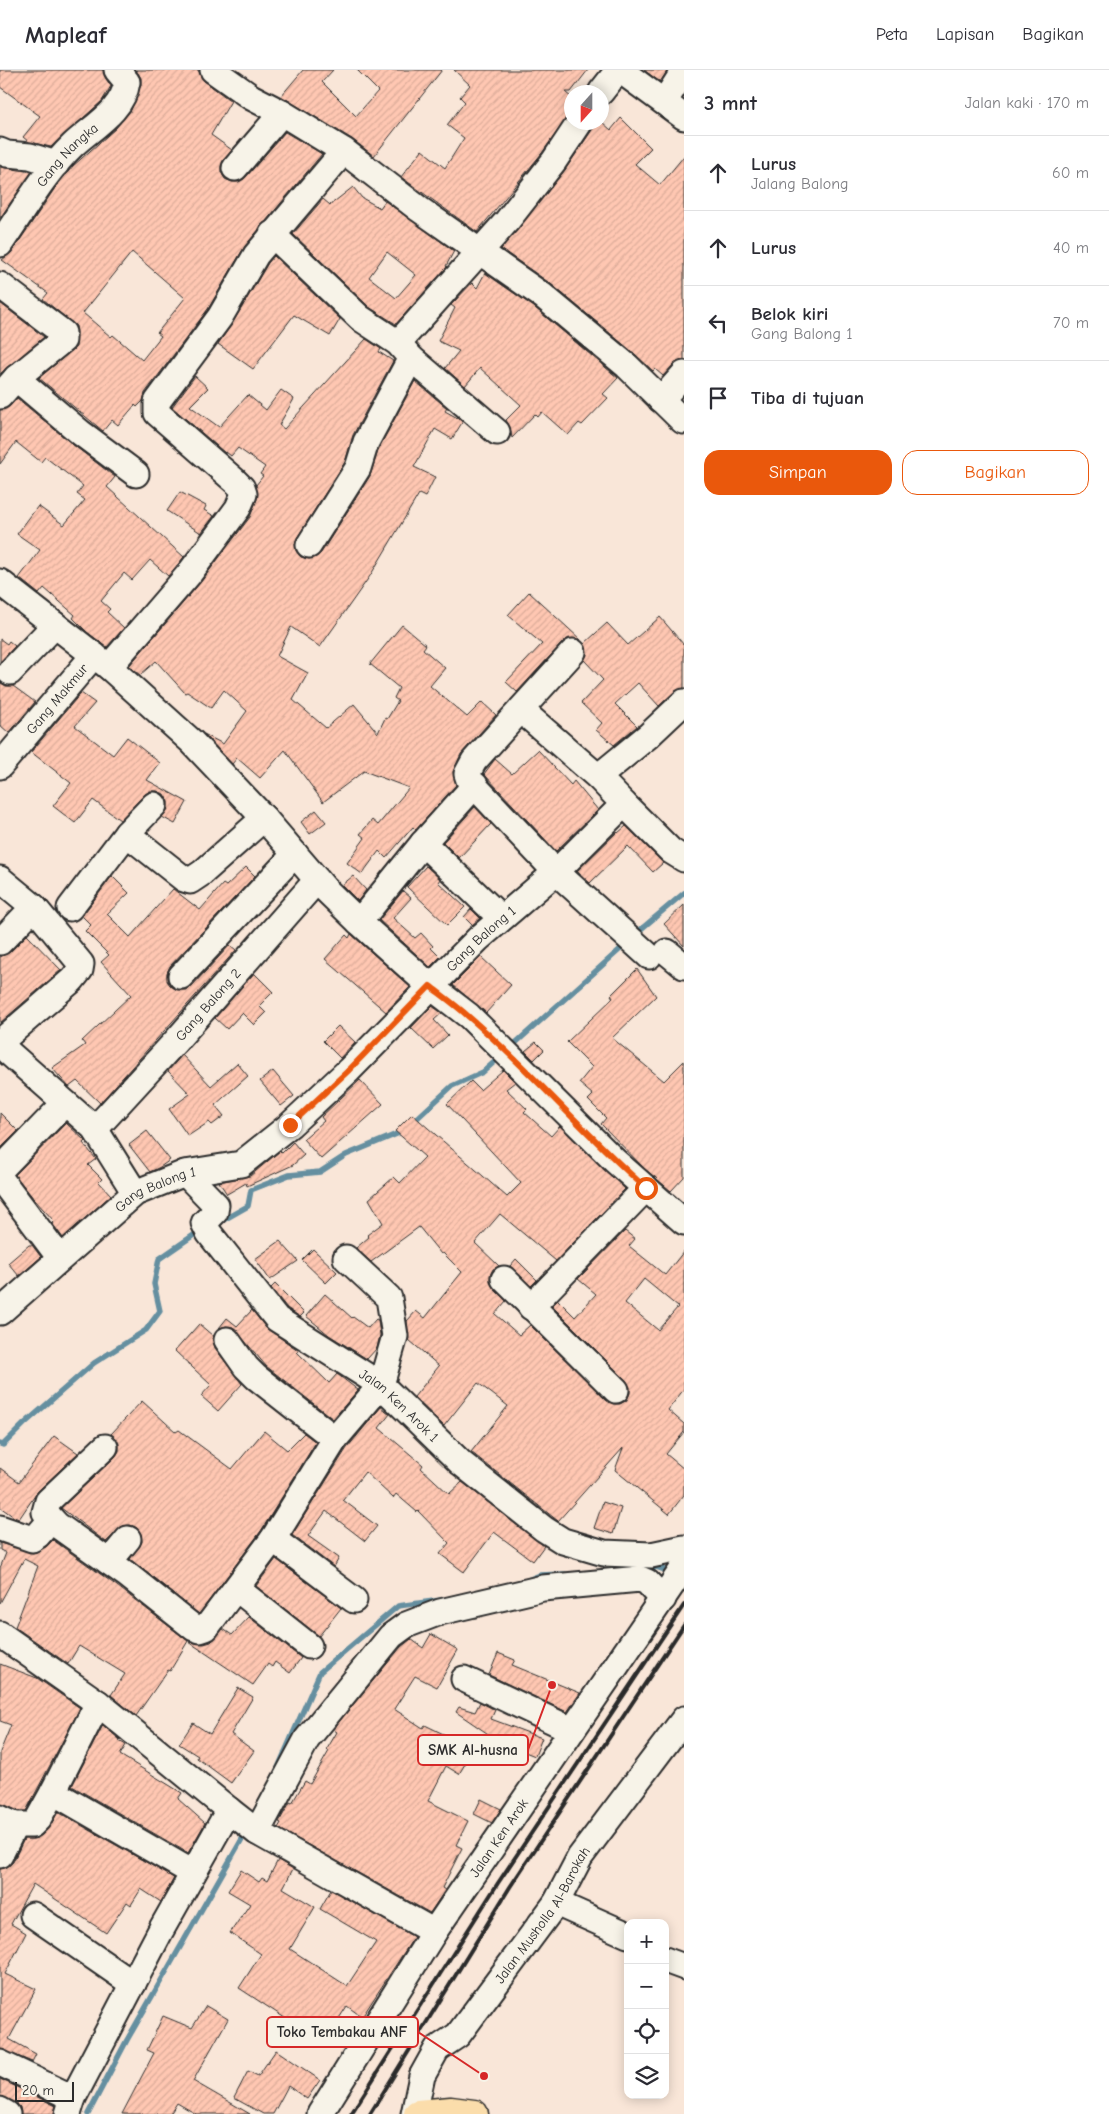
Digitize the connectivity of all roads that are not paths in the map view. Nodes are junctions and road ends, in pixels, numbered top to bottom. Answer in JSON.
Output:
{"nodes":[{"id":1,"x":117,"y":70,"type":"edge"},
{"id":2,"x":213,"y":70,"type":"edge"},
{"id":3,"x":684,"y":71,"type":"edge"},
{"id":4,"x":607,"y":85,"type":"edge"},
{"id":5,"x":664,"y":102,"type":"junction"},
{"id":6,"x":282,"y":113,"type":"junction"},
{"id":7,"x":684,"y":117,"type":"edge"},
{"id":8,"x":575,"y":130,"type":"edge"},
{"id":9,"x":0,"y":151,"type":"edge"},
{"id":10,"x":344,"y":151,"type":"junction"},
{"id":11,"x":56,"y":164,"type":"junction"},
{"id":12,"x":235,"y":168,"type":"dead end"},
{"id":13,"x":272,"y":234,"type":"junction"},
{"id":14,"x":0,"y":244,"type":"edge"},
{"id":15,"x":481,"y":252,"type":"junction"},
{"id":16,"x":0,"y":285,"type":"edge"},
{"id":17,"x":405,"y":350,"type":"junction"},
{"id":18,"x":684,"y":374,"type":"edge"},
{"id":19,"x":8,"y":387,"type":"edge"},
{"id":20,"x":661,"y":400,"type":"junction"},
{"id":21,"x":683,"y":421,"type":"edge"},
{"id":22,"x":497,"y":432,"type":"dead end"},
{"id":23,"x":136,"y":474,"type":"dead end"},
{"id":24,"x":308,"y":545,"type":"dead end"},
{"id":25,"x":0,"y":582,"type":"edge"},
{"id":26,"x":55,"y":625,"type":"junction"},
{"id":27,"x":573,"y":652,"type":"dead end"},
{"id":28,"x":102,"y":661,"type":"junction"},
{"id":29,"x":10,"y":672,"type":"dead end"},
{"id":30,"x":684,"y":702,"type":"edge"},
{"id":31,"x":521,"y":710,"type":"junction"},
{"id":32,"x":0,"y":766,"type":"edge"},
{"id":33,"x":598,"y":777,"type":"junction"},
{"id":34,"x":475,"y":785,"type":"junction"},
{"id":35,"x":624,"y":804,"type":"junction"},
{"id":36,"x":154,"y":805,"type":"dead end"},
{"id":37,"x":264,"y":818,"type":"junction"},
{"id":38,"x":127,"y":832,"type":"junction"},
{"id":39,"x":423,"y":843,"type":"junction"},
{"id":40,"x":295,"y":854,"type":"junction"},
{"id":41,"x":684,"y":860,"type":"edge"},
{"id":42,"x":556,"y":872,"type":"junction"},
{"id":43,"x":0,"y":879,"type":"edge"},
{"id":44,"x":318,"y":880,"type":"junction"},
{"id":45,"x":34,"y":907,"type":"junction"},
{"id":46,"x":70,"y":908,"type":"dead end"},
{"id":47,"x":501,"y":918,"type":"junction"},
{"id":48,"x":359,"y":922,"type":"junction"},
{"id":49,"x":0,"y":942,"type":"edge"},
{"id":50,"x":652,"y":950,"type":"edge"},
{"id":51,"x":181,"y":976,"type":"dead end"},
{"id":52,"x":430,"y":986,"type":"junction"},
{"id":53,"x":65,"y":1103,"type":"junction"},
{"id":54,"x":96,"y":1129,"type":"junction"},
{"id":55,"x":0,"y":1170,"type":"edge"},
{"id":56,"x":185,"y":1173,"type":"junction"},
{"id":57,"x":0,"y":1178,"type":"edge"},
{"id":58,"x":646,"y":1188,"type":"junction"},
{"id":59,"x":135,"y":1193,"type":"junction"},
{"id":60,"x":684,"y":1222,"type":"edge"},
{"id":61,"x":60,"y":1258,"type":"junction"},
{"id":62,"x":346,"y":1258,"type":"dead end"},
{"id":63,"x":504,"y":1278,"type":"dead end"},
{"id":64,"x":531,"y":1307,"type":"junction"},
{"id":65,"x":0,"y":1312,"type":"edge"},
{"id":66,"x":227,"y":1340,"type":"dead end"},
{"id":67,"x":381,"y":1385,"type":"junction"},
{"id":68,"x":616,"y":1390,"type":"dead end"},
{"id":69,"x":334,"y":1439,"type":"junction"},
{"id":70,"x":104,"y":1447,"type":"dead end"},
{"id":71,"x":51,"y":1520,"type":"junction"},
{"id":72,"x":0,"y":1528,"type":"edge"},
{"id":73,"x":128,"y":1538,"type":"dead end"},
{"id":74,"x":273,"y":1539,"type":"junction"},
{"id":75,"x":684,"y":1548,"type":"edge"},
{"id":76,"x":109,"y":1562,"type":"junction"},
{"id":77,"x":684,"y":1567,"type":"edge"},
{"id":78,"x":237,"y":1589,"type":"junction"},
{"id":79,"x":664,"y":1596,"type":"junction"},
{"id":80,"x":354,"y":1600,"type":"dead end"},
{"id":81,"x":0,"y":1634,"type":"edge"},
{"id":82,"x":309,"y":1646,"type":"dead end"},
{"id":83,"x":464,"y":1679,"type":"dead end"},
{"id":84,"x":98,"y":1703,"type":"junction"},
{"id":85,"x":684,"y":1719,"type":"edge"},
{"id":86,"x":572,"y":1730,"type":"junction"},
{"id":87,"x":53,"y":1792,"type":"junction"},
{"id":88,"x":8,"y":1821,"type":"edge"},
{"id":89,"x":242,"y":1821,"type":"junction"},
{"id":90,"x":0,"y":1855,"type":"edge"},
{"id":91,"x":193,"y":1873,"type":"junction"},
{"id":92,"x":556,"y":1903,"type":"junction"},
{"id":93,"x":33,"y":1915,"type":"dead end"},
{"id":94,"x":434,"y":1932,"type":"junction"},
{"id":95,"x":624,"y":1933,"type":"edge"},
{"id":96,"x":669,"y":1961,"type":"edge"},
{"id":97,"x":684,"y":1967,"type":"edge"},
{"id":98,"x":132,"y":1984,"type":"junction"},
{"id":99,"x":0,"y":2063,"type":"edge"},
{"id":100,"x":70,"y":2106,"type":"edge"},
{"id":101,"x":0,"y":2110,"type":"edge"},
{"id":102,"x":458,"y":2113,"type":"edge"},
{"id":103,"x":7,"y":2114,"type":"edge"},
{"id":104,"x":320,"y":2114,"type":"edge"},
{"id":105,"x":414,"y":2114,"type":"edge"},
{"id":106,"x":418,"y":2114,"type":"edge"}],
"edges":[{"from":1,"to":11,"type":"street","name":"Gang Nangka"},
{"from":2,"to":6,"type":"street"},
{"from":3,"to":5,"type":"street"},
{"from":4,"to":5,"type":"street"},
{"from":5,"to":7,"type":"street"},
{"from":6,"to":10,"type":"street"},
{"from":6,"to":12,"type":"street"},
{"from":8,"to":15,"type":"street"},
{"from":9,"to":11,"type":"street"},
{"from":10,"to":13,"type":"street"},
{"from":10,"to":15,"type":"street"},
{"from":11,"to":14,"type":"street","name":"Gang Nangka"},
{"from":13,"to":17,"type":"street"},
{"from":13,"to":28,"type":"street","name":"Gang Makmur"},
{"from":15,"to":17,"type":"street"},
{"from":15,"to":20,"type":"street"},
{"from":16,"to":19,"type":"street"},
{"from":17,"to":22,"type":"street"},
{"from":17,"to":24,"type":"street"},
{"from":18,"to":20,"type":"street"},
{"from":19,"to":23,"type":"street"},
{"from":20,"to":21,"type":"street"},
{"from":25,"to":26,"type":"street"},
{"from":26,"to":28,"type":"street"},
{"from":26,"to":29,"type":"street"},
{"from":27,"to":31,"type":"street"},
{"from":28,"to":32,"type":"street","name":"Gang Makmur"},
{"from":28,"to":37,"type":"street"},
{"from":30,"to":33,"type":"street"},
{"from":31,"to":33,"type":"street"},
{"from":31,"to":34,"type":"street"},
{"from":33,"to":35,"type":"street"},
{"from":34,"to":39,"type":"street"},
{"from":34,"to":42,"type":"street"},
{"from":35,"to":41,"type":"street"},
{"from":35,"to":42,"type":"street","name":"Gang Balong 1"},
{"from":36,"to":38,"type":"street"},
{"from":37,"to":38,"type":"street"},
{"from":37,"to":40,"type":"street"},
{"from":38,"to":46,"type":"street"},
{"from":39,"to":47,"type":"street"},
{"from":39,"to":48,"type":"street"},
{"from":40,"to":44,"type":"street"},
{"from":40,"to":51,"type":"street"},
{"from":42,"to":47,"type":"street","name":"Gang Balong 1"},
{"from":42,"to":50,"type":"street"},
{"from":43,"to":45,"type":"street"},
{"from":44,"to":48,"type":"street"},
{"from":44,"to":54,"type":"street","name":"Gang Balong 2"},
{"from":45,"to":49,"type":"street"},
{"from":45,"to":53,"type":"street"},
{"from":47,"to":52,"type":"street","name":"Gang Balong 1"},
{"from":48,"to":52,"type":"street"},
{"from":52,"to":56,"type":"street","name":"Gang Balong 1"},
{"from":52,"to":58,"type":"street"},
{"from":53,"to":54,"type":"street"},
{"from":53,"to":55,"type":"street"},
{"from":54,"to":59,"type":"street"},
{"from":56,"to":59,"type":"street","name":"Gang Balong 1"},
{"from":56,"to":67,"type":"street","name":"Jalan Ken Arok 1"},
{"from":57,"to":61,"type":"street"},
{"from":58,"to":60,"type":"street"},
{"from":58,"to":64,"type":"street"},
{"from":59,"to":61,"type":"street","name":"Gang Balong 1"},
{"from":61,"to":65,"type":"street","name":"Gang Balong 1"},
{"from":62,"to":67,"type":"street"},
{"from":63,"to":64,"type":"street"},
{"from":64,"to":68,"type":"street"},
{"from":66,"to":69,"type":"street"},
{"from":67,"to":69,"type":"street"},
{"from":67,"to":75,"type":"street","name":"Jalan Ken Arok 1"},
{"from":69,"to":74,"type":"street"},
{"from":70,"to":71,"type":"street"},
{"from":71,"to":72,"type":"street"},
{"from":71,"to":76,"type":"street"},
{"from":73,"to":76,"type":"street"},
{"from":74,"to":78,"type":"street"},
{"from":74,"to":80,"type":"street"},
{"from":76,"to":78,"type":"street"},
{"from":77,"to":79,"type":"street","name":"Jalan Ken Arok"},
{"from":78,"to":82,"type":"street"},
{"from":79,"to":86,"type":"street","name":"Jalan Ken Arok"},
{"from":79,"to":89,"type":"street"},
{"from":81,"to":84,"type":"street"},
{"from":83,"to":86,"type":"street"},
{"from":84,"to":87,"type":"street"},
{"from":84,"to":89,"type":"street"},
{"from":85,"to":92,"type":"street","name":"Jalan Musholla Al-Barokah"},
{"from":86,"to":94,"type":"street","name":"Jalan Ken Arok"},
{"from":87,"to":88,"type":"street"},
{"from":87,"to":91,"type":"street"},
{"from":88,"to":90,"type":"street"},
{"from":89,"to":91,"type":"street"},
{"from":89,"to":94,"type":"street"},
{"from":91,"to":98,"type":"street"},
{"from":92,"to":95,"type":"street"},
{"from":92,"to":105,"type":"street","name":"Jalan Musholla Al-Barokah"},
{"from":93,"to":98,"type":"street"},
{"from":94,"to":104,"type":"street","name":"Jalan Ken Arok"},
{"from":96,"to":97,"type":"street"},
{"from":98,"to":100,"type":"street"},
{"from":99,"to":100,"type":"street"},
{"from":101,"to":103,"type":"street"},
{"from":102,"to":106,"type":"main road"}]}
